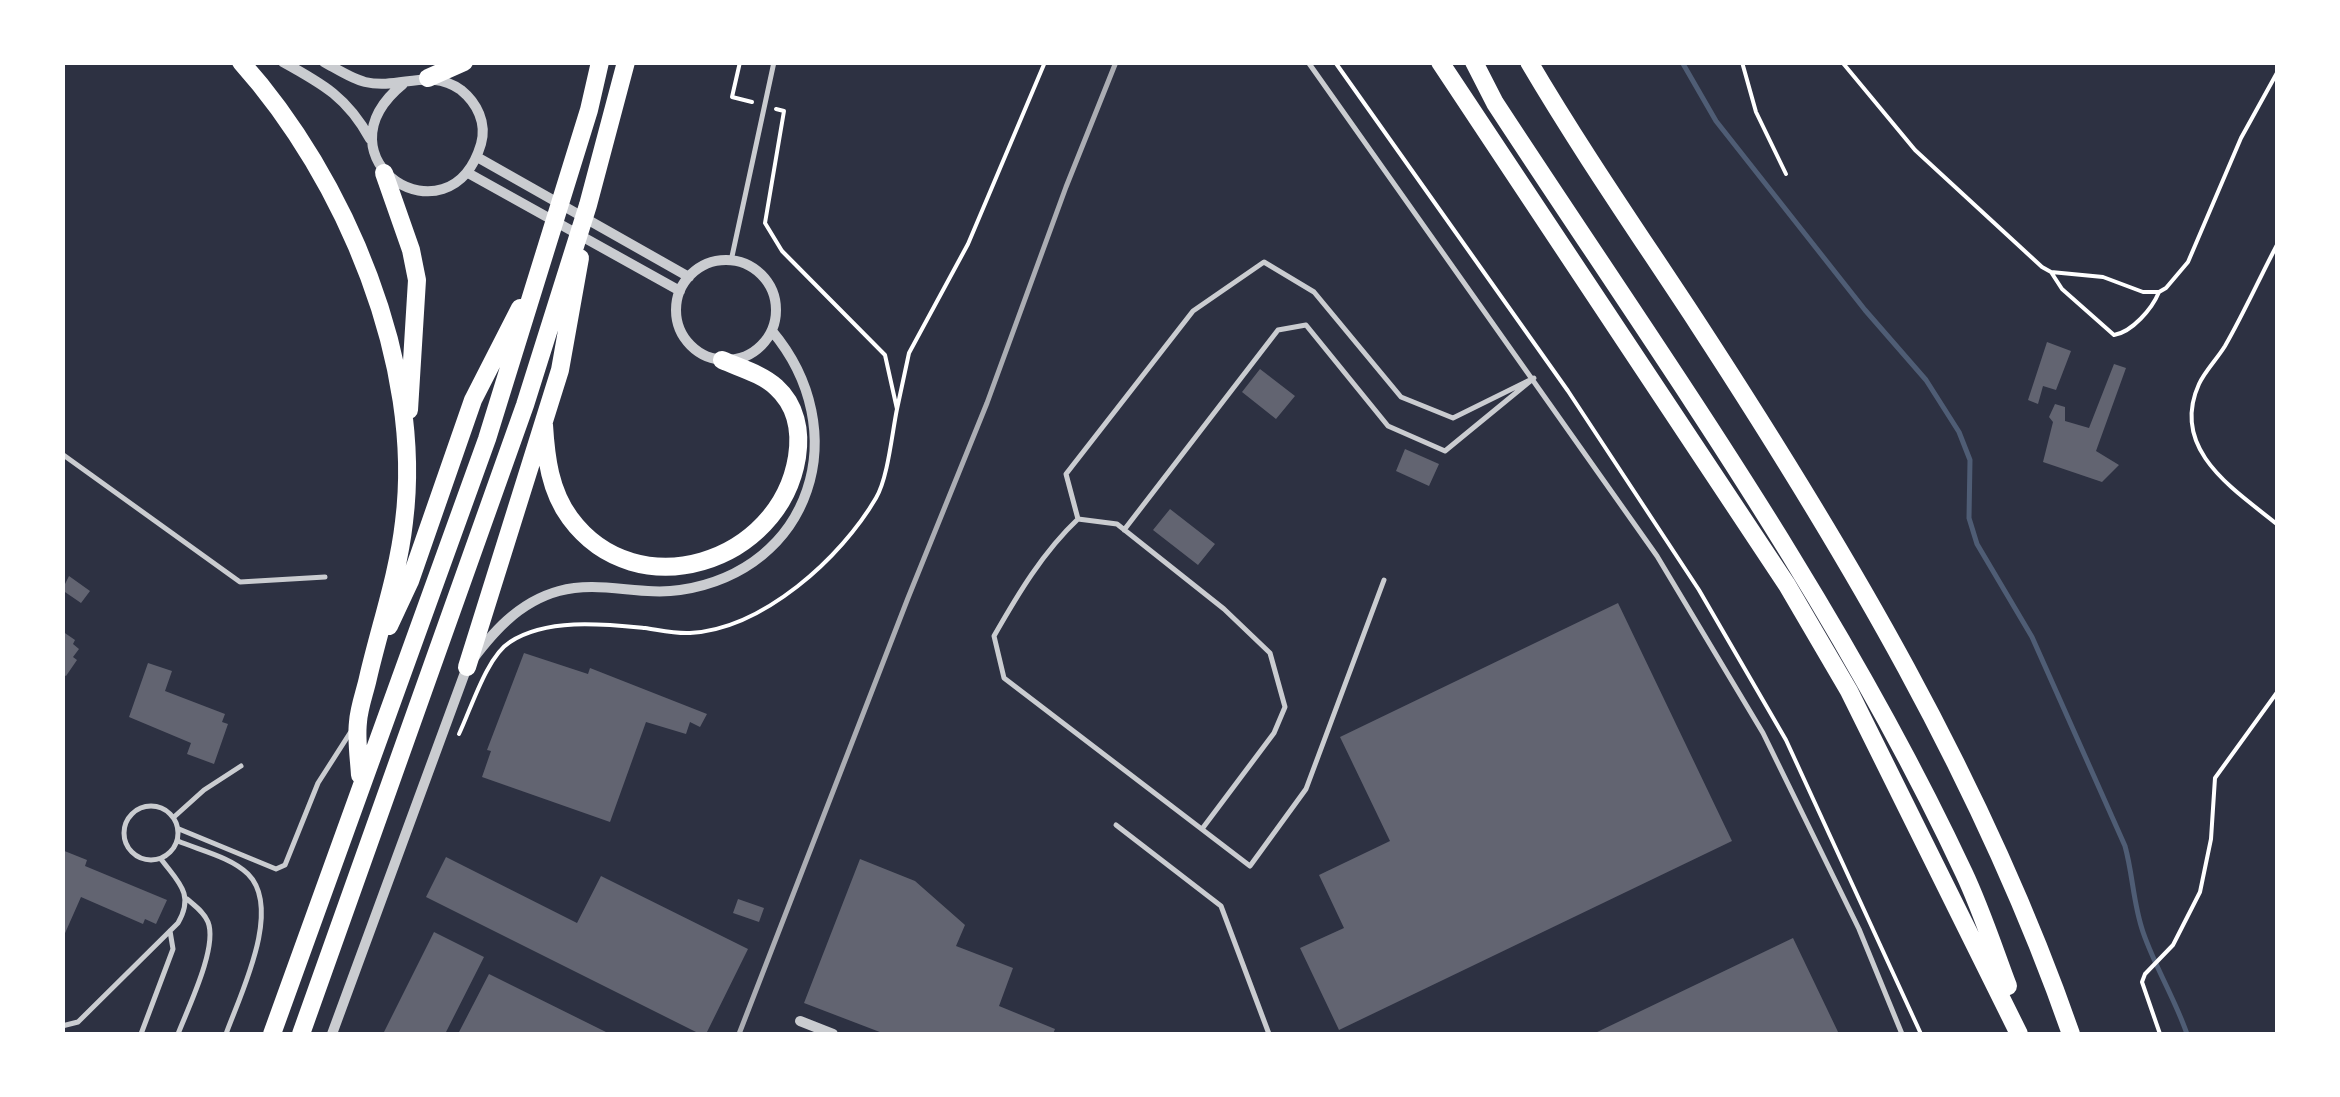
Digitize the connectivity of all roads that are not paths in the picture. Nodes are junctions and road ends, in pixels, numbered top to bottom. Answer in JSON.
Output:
{"nodes":[{"id":1,"x":240,"y":62,"type":"edge"},
{"id":2,"x":283,"y":62,"type":"edge"},
{"id":3,"x":324,"y":62,"type":"edge"},
{"id":4,"x":464,"y":62,"type":"edge"},
{"id":5,"x":600,"y":62,"type":"edge"},
{"id":6,"x":626,"y":62,"type":"edge"},
{"id":7,"x":774,"y":62,"type":"edge"},
{"id":8,"x":1308,"y":62,"type":"edge"},
{"id":9,"x":1474,"y":62,"type":"edge"},
{"id":10,"x":1442,"y":66,"type":"edge"},
{"id":11,"x":1532,"y":67,"type":"edge"},
{"id":12,"x":428,"y":78,"type":"junction"},
{"id":13,"x":403,"y":84,"type":"junction"},
{"id":14,"x":371,"y":140,"type":"junction"},
{"id":15,"x":477,"y":156,"type":"junction"},
{"id":16,"x":384,"y":173,"type":"junction"},
{"id":17,"x":468,"y":173,"type":"junction"},
{"id":18,"x":588,"y":205,"type":"junction"},
{"id":19,"x":731,"y":261,"type":"junction"},
{"id":20,"x":539,"y":272,"type":"junction"},
{"id":21,"x":688,"y":277,"type":"junction"},
{"id":22,"x":680,"y":291,"type":"junction"},
{"id":23,"x":772,"y":330,"type":"junction"},
{"id":24,"x":722,"y":360,"type":"junction"},
{"id":25,"x":1534,"y":378,"type":"junction"},
{"id":26,"x":544,"y":425,"type":"junction"},
{"id":27,"x":406,"y":450,"type":"junction"},
{"id":28,"x":62,"y":454,"type":"edge"},
{"id":29,"x":1078,"y":518,"type":"junction"},
{"id":30,"x":1124,"y":530,"type":"junction"},
{"id":31,"x":325,"y":576,"type":"dead end"},
{"id":32,"x":1384,"y":580,"type":"dead end"},
{"id":33,"x":371,"y":664,"type":"junction"},
{"id":34,"x":467,"y":666,"type":"junction"},
{"id":35,"x":358,"y":722,"type":"junction"},
{"id":36,"x":241,"y":766,"type":"dead end"},
{"id":37,"x":360,"y":785,"type":"junction"},
{"id":38,"x":174,"y":817,"type":"junction"},
{"id":39,"x":1116,"y":825,"type":"dead end"},
{"id":40,"x":178,"y":829,"type":"junction"},
{"id":41,"x":1202,"y":829,"type":"junction"},
{"id":42,"x":178,"y":841,"type":"junction"},
{"id":43,"x":161,"y":859,"type":"junction"},
{"id":44,"x":187,"y":899,"type":"junction"},
{"id":45,"x":170,"y":931,"type":"junction"},
{"id":46,"x":800,"y":1021,"type":"dead end"},
{"id":47,"x":62,"y":1026,"type":"edge"},
{"id":48,"x":141,"y":1034,"type":"edge"},
{"id":49,"x":178,"y":1034,"type":"edge"},
{"id":50,"x":226,"y":1034,"type":"edge"},
{"id":51,"x":272,"y":1034,"type":"edge"},
{"id":52,"x":301,"y":1034,"type":"edge"},
{"id":53,"x":332,"y":1034,"type":"edge"},
{"id":54,"x":832,"y":1034,"type":"edge"},
{"id":55,"x":1269,"y":1034,"type":"edge"},
{"id":56,"x":1902,"y":1034,"type":"edge"},
{"id":57,"x":2023,"y":1034,"type":"edge"},
{"id":58,"x":2071,"y":1034,"type":"edge"}],
"edges":[{"from":1,"to":27,"type":"highway"},
{"from":2,"to":14,"type":"street"},
{"from":3,"to":13,"type":"street"},
{"from":4,"to":12,"type":"highway"},
{"from":5,"to":20,"type":"highway"},
{"from":6,"to":18,"type":"highway"},
{"from":7,"to":19,"type":"lane"},
{"from":8,"to":25,"type":"lane"},
{"from":9,"to":57,"type":"highway"},
{"from":10,"to":57,"type":"highway"},
{"from":11,"to":58,"type":"highway"},
{"from":12,"to":13,"type":"street"},
{"from":12,"to":15,"type":"street"},
{"from":13,"to":14,"type":"street"},
{"from":14,"to":16,"type":"street"},
{"from":15,"to":17,"type":"street"},
{"from":15,"to":21,"type":"street"},
{"from":16,"to":17,"type":"street"},
{"from":16,"to":27,"type":"highway"},
{"from":17,"to":22,"type":"street"},
{"from":18,"to":26,"type":"highway"},
{"from":18,"to":52,"type":"highway"},
{"from":19,"to":21,"type":"street"},
{"from":19,"to":23,"type":"street"},
{"from":20,"to":33,"type":"highway"},
{"from":20,"to":37,"type":"highway"},
{"from":21,"to":22,"type":"street"},
{"from":22,"to":24,"type":"street"},
{"from":23,"to":24,"type":"street"},
{"from":23,"to":34,"type":"street"},
{"from":24,"to":26,"type":"highway"},
{"from":25,"to":29,"type":"lane"},
{"from":25,"to":30,"type":"lane"},
{"from":25,"to":56,"type":"lane"},
{"from":26,"to":34,"type":"highway"},
{"from":27,"to":33,"type":"highway"},
{"from":28,"to":31,"type":"lane"},
{"from":29,"to":30,"type":"lane"},
{"from":29,"to":41,"type":"lane"},
{"from":30,"to":41,"type":"lane"},
{"from":32,"to":41,"type":"lane"},
{"from":33,"to":35,"type":"highway"},
{"from":34,"to":53,"type":"street"},
{"from":35,"to":37,"type":"highway"},
{"from":35,"to":40,"type":"lane"},
{"from":36,"to":38,"type":"lane"},
{"from":37,"to":51,"type":"highway"},
{"from":38,"to":40,"type":"lane"},
{"from":38,"to":43,"type":"lane"},
{"from":39,"to":55,"type":"lane"},
{"from":40,"to":42,"type":"lane"},
{"from":42,"to":43,"type":"lane"},
{"from":42,"to":50,"type":"lane"},
{"from":43,"to":44,"type":"lane"},
{"from":44,"to":45,"type":"lane"},
{"from":44,"to":49,"type":"lane"},
{"from":45,"to":47,"type":"lane"},
{"from":45,"to":48,"type":"lane"},
{"from":46,"to":54,"type":"street"}]}
